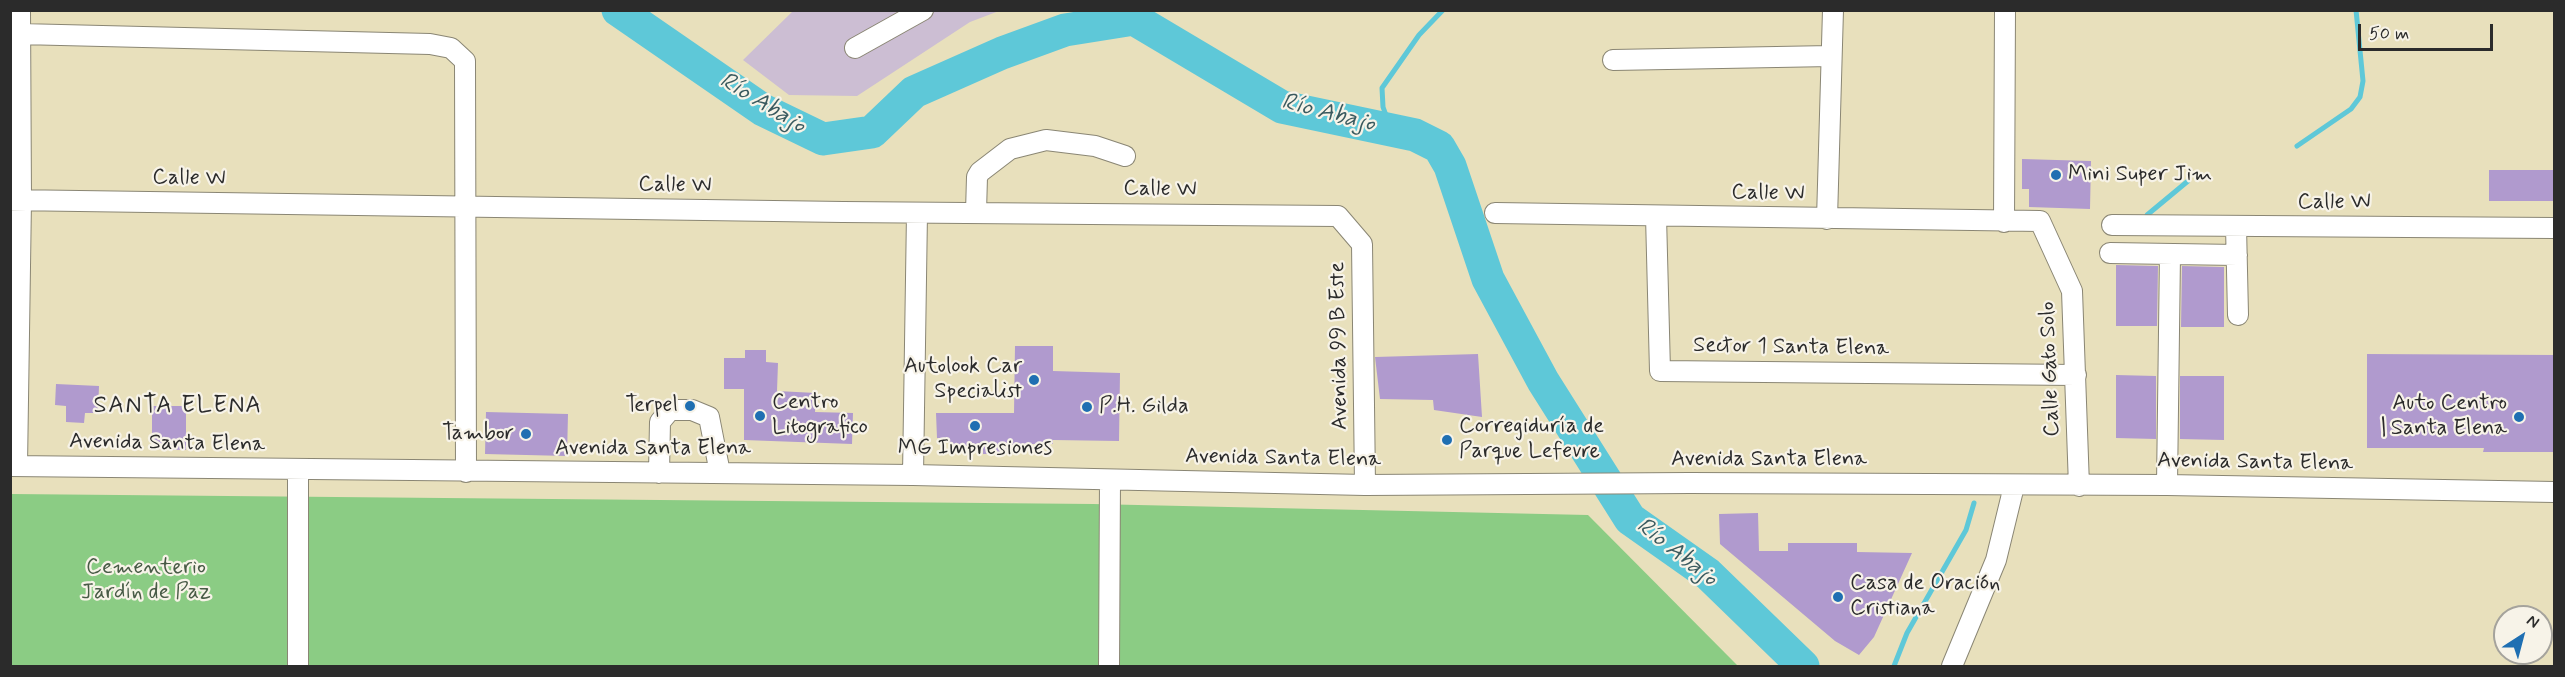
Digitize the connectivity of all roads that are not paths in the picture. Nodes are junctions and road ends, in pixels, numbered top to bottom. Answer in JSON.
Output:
{"nodes":[{"id":1,"x":20,"y":10,"type":"edge"},
{"id":2,"x":923,"y":10,"type":"edge"},
{"id":3,"x":1833,"y":10,"type":"edge"},
{"id":4,"x":2005,"y":10,"type":"edge"},
{"id":5,"x":20,"y":34,"type":"junction"},
{"id":6,"x":855,"y":48,"type":"dead end"},
{"id":7,"x":1831,"y":56,"type":"junction"},
{"id":8,"x":1613,"y":60,"type":"dead end"},
{"id":9,"x":1125,"y":156,"type":"dead end"},
{"id":10,"x":16,"y":200,"type":"edge"},
{"id":11,"x":465,"y":207,"type":"junction"},
{"id":12,"x":976,"y":212,"type":"junction"},
{"id":13,"x":917,"y":213,"type":"junction"},
{"id":14,"x":1496,"y":213,"type":"dead end"},
{"id":15,"x":1338,"y":216,"type":"joint"},
{"id":16,"x":1656,"y":216,"type":"junction"},
{"id":17,"x":1827,"y":219,"type":"junction"},
{"id":18,"x":2040,"y":221,"type":"joint"},
{"id":19,"x":2004,"y":222,"type":"junction"},
{"id":20,"x":2112,"y":225,"type":"dead end"},
{"id":21,"x":2236,"y":226,"type":"junction"},
{"id":22,"x":2554,"y":228,"type":"edge"},
{"id":23,"x":2110,"y":253,"type":"dead end"},
{"id":24,"x":2170,"y":254,"type":"junction"},
{"id":25,"x":2237,"y":255,"type":"junction"},
{"id":26,"x":2238,"y":315,"type":"dead end"},
{"id":27,"x":2076,"y":375,"type":"junction"},
{"id":28,"x":14,"y":466,"type":"edge"},
{"id":29,"x":298,"y":470,"type":"junction"},
{"id":30,"x":465,"y":472,"type":"junction"},
{"id":31,"x":659,"y":473,"type":"junction"},
{"id":32,"x":720,"y":474,"type":"junction"},
{"id":33,"x":913,"y":475,"type":"junction"},
{"id":34,"x":1110,"y":480,"type":"junction"},
{"id":35,"x":1365,"y":485,"type":"junction"},
{"id":36,"x":2167,"y":485,"type":"junction"},
{"id":37,"x":2014,"y":486,"type":"junction"},
{"id":38,"x":2079,"y":486,"type":"junction"},
{"id":39,"x":2554,"y":492,"type":"edge"},
{"id":40,"x":298,"y":666,"type":"edge"},
{"id":41,"x":1109,"y":666,"type":"edge"},
{"id":42,"x":1952,"y":666,"type":"edge"}],
"edges":[{"from":1,"to":5,"type":"street"},
{"from":2,"to":6,"type":"street"},
{"from":3,"to":7,"type":"street"},
{"from":4,"to":19,"type":"street"},
{"from":5,"to":10,"type":"street"},
{"from":5,"to":11,"type":"street"},
{"from":7,"to":8,"type":"street"},
{"from":7,"to":17,"type":"street"},
{"from":9,"to":12,"type":"street"},
{"from":10,"to":11,"type":"street","name":"Calle W"},
{"from":10,"to":28,"type":"street"},
{"from":11,"to":13,"type":"street","name":"Calle W"},
{"from":11,"to":30,"type":"street"},
{"from":12,"to":13,"type":"street","name":"Calle W"},
{"from":12,"to":15,"type":"street","name":"Calle W"},
{"from":13,"to":33,"type":"street"},
{"from":14,"to":16,"type":"street","name":"Calle W"},
{"from":15,"to":35,"type":"street","name":"Avenida 99 B Este"},
{"from":16,"to":17,"type":"street","name":"Calle W"},
{"from":16,"to":27,"type":"street","name":"Sector 1 Santa Elena"},
{"from":17,"to":19,"type":"street","name":"Calle W"},
{"from":18,"to":19,"type":"street","name":"Calle W"},
{"from":18,"to":27,"type":"street","name":"Calle Gato Solo"},
{"from":20,"to":21,"type":"street","name":"Calle W"},
{"from":21,"to":22,"type":"street","name":"Calle W"},
{"from":21,"to":25,"type":"street"},
{"from":23,"to":24,"type":"street"},
{"from":24,"to":25,"type":"street"},
{"from":24,"to":36,"type":"street"},
{"from":25,"to":26,"type":"street"},
{"from":27,"to":38,"type":"street","name":"Calle Gato Solo"},
{"from":28,"to":29,"type":"street","name":"Avenida Santa Elena"},
{"from":29,"to":30,"type":"street","name":"Avenida Santa Elena"},
{"from":29,"to":40,"type":"street"},
{"from":30,"to":31,"type":"street","name":"Avenida Santa Elena"},
{"from":31,"to":32,"type":"street","name":"Avenida Santa Elena"},
{"from":31,"to":32,"type":"street"},
{"from":32,"to":33,"type":"street","name":"Avenida Santa Elena"},
{"from":33,"to":34,"type":"street","name":"Avenida Santa Elena"},
{"from":34,"to":35,"type":"street","name":"Avenida Santa Elena"},
{"from":34,"to":41,"type":"street"},
{"from":35,"to":37,"type":"street","name":"Avenida Santa Elena"},
{"from":36,"to":38,"type":"street","name":"Avenida Santa Elena"},
{"from":36,"to":39,"type":"street","name":"Avenida Santa Elena"},
{"from":37,"to":38,"type":"street","name":"Avenida Santa Elena"},
{"from":37,"to":42,"type":"street"}]}
